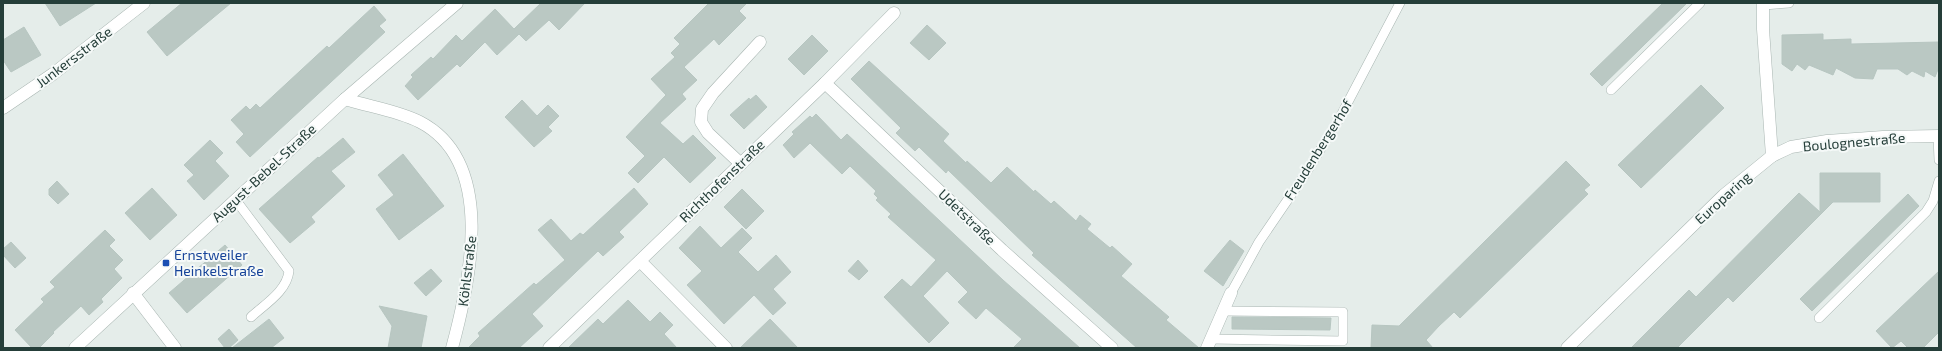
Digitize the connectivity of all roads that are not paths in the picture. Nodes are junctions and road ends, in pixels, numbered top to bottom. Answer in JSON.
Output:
{"nodes":[{"id":1,"x":144,"y":3,"type":"edge"},
{"id":2,"x":457,"y":3,"type":"edge"},
{"id":3,"x":1400,"y":3,"type":"edge"},
{"id":4,"x":1700,"y":3,"type":"edge"},
{"id":5,"x":1789,"y":3,"type":"edge"},
{"id":6,"x":1763,"y":4,"type":"edge"},
{"id":7,"x":894,"y":13,"type":"dead end"},
{"id":8,"x":760,"y":42,"type":"dead end"},
{"id":9,"x":825,"y":83,"type":"junction"},
{"id":10,"x":1611,"y":90,"type":"dead end"},
{"id":11,"x":345,"y":99,"type":"junction"},
{"id":12,"x":3,"y":108,"type":"edge"},
{"id":13,"x":1938,"y":136,"type":"edge"},
{"id":14,"x":1772,"y":156,"type":"junction"},
{"id":15,"x":1939,"y":160,"type":"edge"},
{"id":16,"x":741,"y":164,"type":"junction"},
{"id":17,"x":1939,"y":181,"type":"edge"},
{"id":18,"x":235,"y":199,"type":"junction"},
{"id":19,"x":640,"y":261,"type":"junction"},
{"id":20,"x":133,"y":293,"type":"junction"},
{"id":21,"x":1231,"y":293,"type":"joint"},
{"id":22,"x":1223,"y":311,"type":"junction"},
{"id":23,"x":251,"y":317,"type":"dead end"},
{"id":24,"x":1819,"y":318,"type":"dead end"},
{"id":25,"x":1209,"y":343,"type":"edge"},
{"id":26,"x":75,"y":348,"type":"edge"},
{"id":27,"x":175,"y":348,"type":"edge"},
{"id":28,"x":452,"y":348,"type":"edge"},
{"id":29,"x":549,"y":348,"type":"edge"},
{"id":30,"x":726,"y":348,"type":"edge"},
{"id":31,"x":1112,"y":348,"type":"edge"},
{"id":32,"x":1567,"y":348,"type":"edge"}],
"edges":[{"from":1,"to":12,"type":"street","name":"Junkersstraße"},
{"from":2,"to":11,"type":"street","name":"August-Bebel-Straße"},
{"from":3,"to":21,"type":"lane","name":"Freudenbergerhof"},
{"from":4,"to":10,"type":"lane"},
{"from":5,"to":6,"type":"lane"},
{"from":6,"to":14,"type":"street"},
{"from":7,"to":9,"type":"street","name":"Richthofenstraße"},
{"from":8,"to":16,"type":"street"},
{"from":9,"to":16,"type":"street","name":"Richthofenstraße"},
{"from":9,"to":31,"type":"street","name":"Udetstraße"},
{"from":11,"to":18,"type":"street","name":"August-Bebel-Straße"},
{"from":11,"to":28,"type":"street","name":"Köhlstraße"},
{"from":13,"to":14,"type":"street","name":"Boulognestraße"},
{"from":13,"to":15,"type":"lane"},
{"from":14,"to":32,"type":"street","name":"Europaring"},
{"from":16,"to":19,"type":"street","name":"Richthofenstraße"},
{"from":17,"to":24,"type":"lane"},
{"from":18,"to":20,"type":"street","name":"August-Bebel-Straße"},
{"from":18,"to":23,"type":"lane"},
{"from":19,"to":29,"type":"street","name":"Richthofenstraße"},
{"from":19,"to":30,"type":"street"},
{"from":20,"to":26,"type":"street","name":"August-Bebel-Straße"},
{"from":20,"to":27,"type":"street"},
{"from":21,"to":22,"type":"street"},
{"from":22,"to":25,"type":"street"},
{"from":22,"to":25,"type":"lane"}]}
